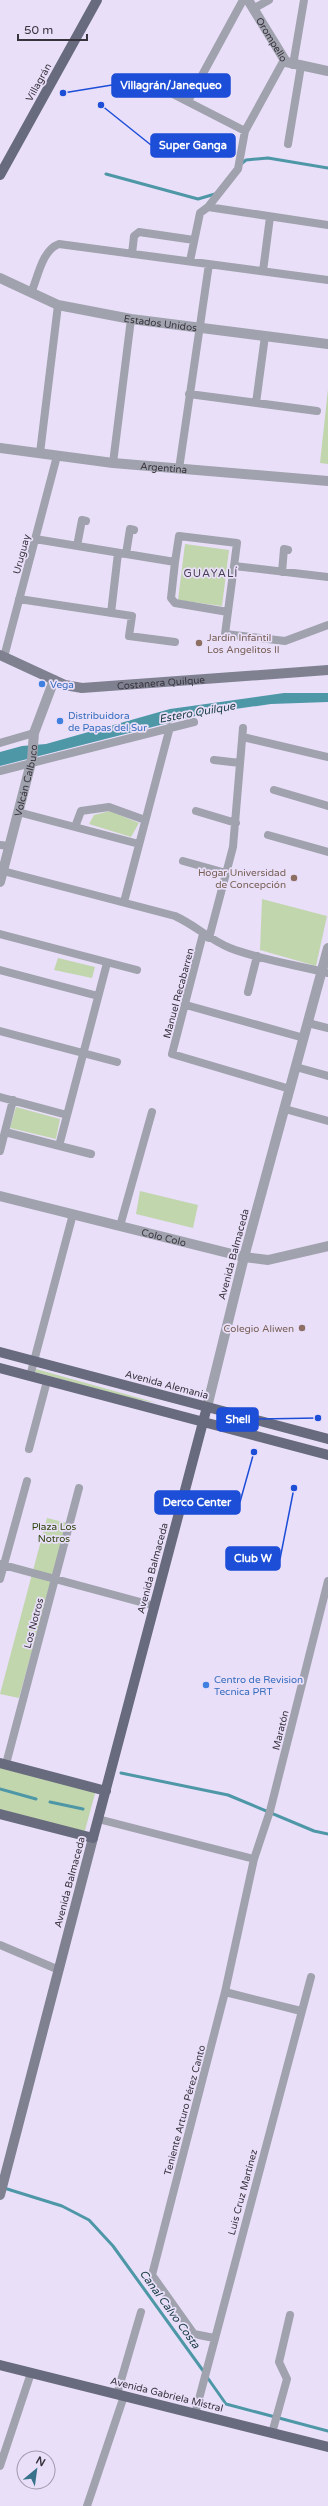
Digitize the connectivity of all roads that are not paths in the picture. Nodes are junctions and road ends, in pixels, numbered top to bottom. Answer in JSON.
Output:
{"nodes":[{"id":1,"x":97,"y":0,"type":"edge"},
{"id":2,"x":243,"y":0,"type":"edge"},
{"id":3,"x":269,"y":0,"type":"edge"},
{"id":4,"x":304,"y":0,"type":"edge"},
{"id":5,"x":250,"y":5,"type":"edge"},
{"id":6,"x":293,"y":64,"type":"junction"},
{"id":7,"x":328,"y":71,"type":"edge"},
{"id":8,"x":163,"y":89,"type":"dead end"},
{"id":9,"x":188,"y":101,"type":"junction"},
{"id":10,"x":244,"y":131,"type":"junction"},
{"id":11,"x":288,"y":144,"type":"dead end"},
{"id":12,"x":1,"y":168,"type":"edge"},
{"id":13,"x":208,"y":207,"type":"junction"},
{"id":14,"x":270,"y":217,"type":"junction"},
{"id":15,"x":328,"y":225,"type":"edge"},
{"id":16,"x":194,"y":240,"type":"junction"},
{"id":17,"x":132,"y":254,"type":"junction"},
{"id":18,"x":190,"y":261,"type":"junction"},
{"id":19,"x":209,"y":264,"type":"junction"},
{"id":20,"x":263,"y":271,"type":"junction"},
{"id":21,"x":0,"y":278,"type":"edge"},
{"id":22,"x":328,"y":280,"type":"edge"},
{"id":23,"x":31,"y":292,"type":"junction"},
{"id":24,"x":58,"y":306,"type":"junction"},
{"id":25,"x":130,"y":319,"type":"junction"},
{"id":26,"x":200,"y":328,"type":"junction"},
{"id":27,"x":265,"y":336,"type":"junction"},
{"id":28,"x":328,"y":344,"type":"edge"},
{"id":29,"x":189,"y":394,"type":"junction"},
{"id":30,"x":256,"y":403,"type":"junction"},
{"id":31,"x":317,"y":411,"type":"dead end"},
{"id":32,"x":0,"y":448,"type":"edge"},
{"id":33,"x":40,"y":453,"type":"junction"},
{"id":34,"x":57,"y":456,"type":"junction"},
{"id":35,"x":112,"y":463,"type":"junction"},
{"id":36,"x":179,"y":469,"type":"junction"},
{"id":37,"x":328,"y":481,"type":"edge"},
{"id":38,"x":86,"y":521,"type":"dead end"},
{"id":39,"x":134,"y":530,"type":"dead end"},
{"id":40,"x":35,"y":539,"type":"junction"},
{"id":41,"x":77,"y":546,"type":"junction"},
{"id":42,"x":288,"y":550,"type":"dead end"},
{"id":43,"x":122,"y":553,"type":"junction"},
{"id":44,"x":176,"y":562,"type":"junction"},
{"id":45,"x":234,"y":566,"type":"junction"},
{"id":46,"x":282,"y":572,"type":"junction"},
{"id":47,"x":328,"y":577,"type":"edge"},
{"id":48,"x":19,"y":599,"type":"junction"},
{"id":49,"x":228,"y":612,"type":"junction"},
{"id":50,"x":111,"y":613,"type":"junction"},
{"id":51,"x":328,"y":625,"type":"edge"},
{"id":52,"x":176,"y":642,"type":"dead end"},
{"id":53,"x":2,"y":656,"type":"edge"},
{"id":54,"x":328,"y":670,"type":"edge"},
{"id":55,"x":54,"y":680,"type":"junction"},
{"id":56,"x":194,"y":722,"type":"dead end"},
{"id":57,"x":170,"y":727,"type":"junction"},
{"id":58,"x":243,"y":728,"type":"dead end"},
{"id":59,"x":242,"y":737,"type":"junction"},
{"id":60,"x":34,"y":738,"type":"junction"},
{"id":61,"x":0,"y":743,"type":"edge"},
{"id":62,"x":328,"y":757,"type":"edge"},
{"id":63,"x":214,"y":760,"type":"dead end"},
{"id":64,"x":32,"y":761,"type":"junction"},
{"id":65,"x":240,"y":763,"type":"junction"},
{"id":66,"x":0,"y":771,"type":"edge"},
{"id":67,"x":274,"y":790,"type":"dead end"},
{"id":68,"x":328,"y":806,"type":"edge"},
{"id":69,"x":196,"y":811,"type":"dead end"},
{"id":70,"x":18,"y":812,"type":"junction"},
{"id":71,"x":145,"y":820,"type":"junction"},
{"id":72,"x":236,"y":822,"type":"junction"},
{"id":73,"x":75,"y":827,"type":"junction"},
{"id":74,"x":268,"y":835,"type":"dead end"},
{"id":75,"x":139,"y":844,"type":"junction"},
{"id":76,"x":5,"y":846,"type":"edge"},
{"id":77,"x":328,"y":852,"type":"edge"},
{"id":78,"x":183,"y":861,"type":"dead end"},
{"id":79,"x":3,"y":871,"type":"junction"},
{"id":80,"x":226,"y":873,"type":"junction"},
{"id":81,"x":0,"y":882,"type":"edge"},
{"id":82,"x":124,"y":902,"type":"junction"},
{"id":83,"x":0,"y":934,"type":"edge"},
{"id":84,"x":206,"y":936,"type":"junction"},
{"id":85,"x":328,"y":948,"type":"edge"},
{"id":86,"x":257,"y":956,"type":"junction"},
{"id":87,"x":107,"y":963,"type":"junction"},
{"id":88,"x":0,"y":970,"type":"edge"},
{"id":89,"x":137,"y":970,"type":"dead end"},
{"id":90,"x":325,"y":973,"type":"edge"},
{"id":91,"x":248,"y":992,"type":"dead end"},
{"id":92,"x":98,"y":996,"type":"junction"},
{"id":93,"x":186,"y":1005,"type":"junction"},
{"id":94,"x":308,"y":1023,"type":"junction"},
{"id":95,"x":328,"y":1028,"type":"edge"},
{"id":96,"x":0,"y":1031,"type":"edge"},
{"id":97,"x":304,"y":1038,"type":"junction"},
{"id":98,"x":83,"y":1053,"type":"junction"},
{"id":99,"x":117,"y":1062,"type":"dead end"},
{"id":100,"x":296,"y":1067,"type":"junction"},
{"id":101,"x":328,"y":1076,"type":"edge"},
{"id":102,"x":290,"y":1089,"type":"junction"},
{"id":103,"x":0,"y":1097,"type":"edge"},
{"id":104,"x":13,"y":1100,"type":"junction"},
{"id":105,"x":285,"y":1109,"type":"junction"},
{"id":106,"x":152,"y":1112,"type":"dead end"},
{"id":107,"x":67,"y":1115,"type":"junction"},
{"id":108,"x":328,"y":1121,"type":"edge"},
{"id":109,"x":5,"y":1132,"type":"junction"},
{"id":110,"x":59,"y":1146,"type":"junction"},
{"id":111,"x":0,"y":1151,"type":"edge"},
{"id":112,"x":91,"y":1154,"type":"dead end"},
{"id":113,"x":0,"y":1196,"type":"edge"},
{"id":114,"x":73,"y":1214,"type":"junction"},
{"id":115,"x":120,"y":1226,"type":"junction"},
{"id":116,"x":328,"y":1246,"type":"edge"},
{"id":117,"x":244,"y":1257,"type":"junction"},
{"id":118,"x":0,"y":1352,"type":"edge"},
{"id":119,"x":35,"y":1361,"type":"junction"},
{"id":120,"x":0,"y":1368,"type":"edge"},
{"id":121,"x":30,"y":1376,"type":"junction"},
{"id":122,"x":47,"y":1380,"type":"junction"},
{"id":123,"x":207,"y":1407,"type":"junction"},
{"id":124,"x":203,"y":1422,"type":"junction"},
{"id":125,"x":328,"y":1439,"type":"edge"},
{"id":126,"x":29,"y":1449,"type":"dead end"},
{"id":127,"x":328,"y":1454,"type":"edge"},
{"id":128,"x":27,"y":1481,"type":"dead end"},
{"id":129,"x":79,"y":1488,"type":"dead end"},
{"id":130,"x":2,"y":1565,"type":"edge"},
{"id":131,"x":0,"y":1579,"type":"edge"},
{"id":132,"x":55,"y":1580,"type":"junction"},
{"id":133,"x":328,"y":1581,"type":"edge"},
{"id":134,"x":155,"y":1606,"type":"junction"},
{"id":135,"x":3,"y":1763,"type":"edge"},
{"id":136,"x":106,"y":1791,"type":"junction"},
{"id":137,"x":0,"y":1814,"type":"edge"},
{"id":138,"x":98,"y":1819,"type":"junction"},
{"id":139,"x":93,"y":1838,"type":"junction"},
{"id":140,"x":254,"y":1860,"type":"junction"},
{"id":141,"x":0,"y":1945,"type":"edge"},
{"id":142,"x":59,"y":1970,"type":"junction"},
{"id":143,"x":311,"y":1977,"type":"dead end"},
{"id":144,"x":225,"y":1992,"type":"junction"},
{"id":145,"x":301,"y":2011,"type":"junction"},
{"id":146,"x":0,"y":2195,"type":"edge"},
{"id":147,"x":140,"y":2312,"type":"dead end"},
{"id":148,"x":290,"y":2315,"type":"dead end"},
{"id":149,"x":214,"y":2338,"type":"junction"},
{"id":150,"x":0,"y":2365,"type":"edge"},
{"id":151,"x":31,"y":2373,"type":"junction"},
{"id":152,"x":121,"y":2395,"type":"junction"},
{"id":153,"x":195,"y":2414,"type":"junction"},
{"id":154,"x":272,"y":2433,"type":"junction"},
{"id":155,"x":328,"y":2447,"type":"edge"},
{"id":156,"x":0,"y":2466,"type":"edge"},
{"id":157,"x":87,"y":2506,"type":"edge"}],
"edges":[{"from":1,"to":12,"type":"main road","name":"Villagrán"},
{"from":2,"to":9,"type":"street"},
{"from":3,"to":5,"type":"street"},
{"from":4,"to":6,"type":"street"},
{"from":5,"to":6,"type":"street","name":"Orompello"},
{"from":6,"to":7,"type":"street","name":"Orompello"},
{"from":6,"to":10,"type":"street"},
{"from":6,"to":11,"type":"street"},
{"from":8,"to":9,"type":"street"},
{"from":9,"to":10,"type":"street"},
{"from":10,"to":13,"type":"street"},
{"from":13,"to":14,"type":"street"},
{"from":13,"to":16,"type":"street"},
{"from":14,"to":15,"type":"street"},
{"from":14,"to":20,"type":"street"},
{"from":16,"to":17,"type":"street"},
{"from":16,"to":18,"type":"street"},
{"from":17,"to":18,"type":"street"},
{"from":17,"to":23,"type":"street"},
{"from":18,"to":19,"type":"street"},
{"from":19,"to":20,"type":"street"},
{"from":19,"to":26,"type":"street"},
{"from":20,"to":22,"type":"street"},
{"from":21,"to":23,"type":"street","name":"Estados Unidos"},
{"from":23,"to":24,"type":"street","name":"Estados Unidos"},
{"from":24,"to":25,"type":"street","name":"Estados Unidos"},
{"from":24,"to":33,"type":"street"},
{"from":25,"to":26,"type":"street","name":"Estados Unidos"},
{"from":25,"to":35,"type":"street"},
{"from":26,"to":27,"type":"street","name":"Estados Unidos"},
{"from":26,"to":29,"type":"street"},
{"from":27,"to":28,"type":"street","name":"Estados Unidos"},
{"from":27,"to":30,"type":"street"},
{"from":29,"to":30,"type":"street"},
{"from":29,"to":36,"type":"street"},
{"from":30,"to":31,"type":"street"},
{"from":32,"to":33,"type":"street","name":"Argentina"},
{"from":33,"to":34,"type":"street","name":"Argentina"},
{"from":34,"to":35,"type":"street","name":"Argentina"},
{"from":34,"to":40,"type":"street","name":"Uruguay"},
{"from":35,"to":36,"type":"street","name":"Argentina"},
{"from":36,"to":37,"type":"street","name":"Argentina"},
{"from":38,"to":41,"type":"street"},
{"from":39,"to":43,"type":"street"},
{"from":40,"to":41,"type":"street"},
{"from":40,"to":48,"type":"street","name":"Uruguay"},
{"from":41,"to":43,"type":"street"},
{"from":42,"to":46,"type":"street"},
{"from":43,"to":44,"type":"street"},
{"from":43,"to":50,"type":"street"},
{"from":44,"to":45,"type":"street"},
{"from":44,"to":49,"type":"street"},
{"from":45,"to":46,"type":"street"},
{"from":45,"to":49,"type":"street"},
{"from":46,"to":47,"type":"street"},
{"from":48,"to":50,"type":"street"},
{"from":48,"to":53,"type":"street","name":"Uruguay"},
{"from":49,"to":51,"type":"street"},
{"from":50,"to":52,"type":"street"},
{"from":53,"to":55,"type":"main road","name":"Costanera Quilque"},
{"from":54,"to":55,"type":"main road","name":"Costanera Quilque"},
{"from":55,"to":60,"type":"street","name":"Volcán Calbuco"},
{"from":56,"to":57,"type":"street"},
{"from":57,"to":64,"type":"street"},
{"from":57,"to":71,"type":"street"},
{"from":58,"to":59,"type":"street","name":"Manuel Recabarren"},
{"from":59,"to":62,"type":"street"},
{"from":59,"to":65,"type":"street","name":"Manuel Recabarren"},
{"from":60,"to":61,"type":"street"},
{"from":60,"to":64,"type":"street","name":"Volcán Calbuco"},
{"from":63,"to":65,"type":"street"},
{"from":64,"to":66,"type":"street"},
{"from":64,"to":70,"type":"street","name":"Volcán Calbuco"},
{"from":65,"to":72,"type":"street","name":"Manuel Recabarren"},
{"from":67,"to":68,"type":"street"},
{"from":69,"to":72,"type":"street"},
{"from":70,"to":73,"type":"street"},
{"from":70,"to":76,"type":"street","name":"Volcán Calbuco"},
{"from":71,"to":73,"type":"street"},
{"from":71,"to":75,"type":"street"},
{"from":72,"to":80,"type":"street","name":"Manuel Recabarren"},
{"from":73,"to":75,"type":"street"},
{"from":74,"to":77,"type":"street"},
{"from":75,"to":82,"type":"street"},
{"from":76,"to":79,"type":"street","name":"Volcán Calbuco"},
{"from":78,"to":80,"type":"street"},
{"from":79,"to":81,"type":"street","name":"Volcán Calbuco"},
{"from":79,"to":82,"type":"street"},
{"from":80,"to":84,"type":"street","name":"Manuel Recabarren"},
{"from":82,"to":84,"type":"street"},
{"from":83,"to":87,"type":"street"},
{"from":84,"to":86,"type":"street"},
{"from":84,"to":93,"type":"street","name":"Manuel Recabarren"},
{"from":85,"to":90,"type":"street","name":"Avenida Balmaceda"},
{"from":86,"to":90,"type":"street"},
{"from":86,"to":91,"type":"street"},
{"from":87,"to":89,"type":"street"},
{"from":87,"to":92,"type":"street"},
{"from":88,"to":92,"type":"street"},
{"from":90,"to":94,"type":"street","name":"Avenida Balmaceda"},
{"from":92,"to":98,"type":"street"},
{"from":93,"to":97,"type":"street"},
{"from":93,"to":102,"type":"street","name":"Manuel Recabarren"},
{"from":94,"to":95,"type":"street"},
{"from":94,"to":97,"type":"street","name":"Avenida Balmaceda"},
{"from":96,"to":98,"type":"street"},
{"from":97,"to":100,"type":"street","name":"Avenida Balmaceda"},
{"from":98,"to":99,"type":"street"},
{"from":98,"to":107,"type":"street"},
{"from":100,"to":101,"type":"street"},
{"from":100,"to":102,"type":"street","name":"Avenida Balmaceda"},
{"from":102,"to":105,"type":"street","name":"Avenida Balmaceda"},
{"from":103,"to":104,"type":"street"},
{"from":104,"to":107,"type":"street"},
{"from":104,"to":109,"type":"street"},
{"from":105,"to":108,"type":"street"},
{"from":105,"to":117,"type":"street","name":"Avenida Balmaceda"},
{"from":106,"to":115,"type":"street"},
{"from":107,"to":110,"type":"street"},
{"from":109,"to":110,"type":"street"},
{"from":109,"to":111,"type":"street"},
{"from":110,"to":112,"type":"street"},
{"from":113,"to":114,"type":"street","name":"Colo Colo"},
{"from":114,"to":115,"type":"street","name":"Colo Colo"},
{"from":114,"to":119,"type":"street"},
{"from":115,"to":117,"type":"street","name":"Colo Colo"},
{"from":116,"to":117,"type":"street","name":"Colo Colo"},
{"from":117,"to":123,"type":"street","name":"Avenida Balmaceda"},
{"from":118,"to":119,"type":"main road","name":"Avenida Alemania"},
{"from":119,"to":121,"type":"street"},
{"from":119,"to":123,"type":"main road","name":"Avenida Alemania"},
{"from":120,"to":121,"type":"main road"},
{"from":121,"to":122,"type":"main road"},
{"from":122,"to":124,"type":"main road"},
{"from":122,"to":126,"type":"street"},
{"from":123,"to":124,"type":"main road","name":"Avenida Balmaceda"},
{"from":123,"to":125,"type":"main road","name":"Avenida Alemania"},
{"from":124,"to":127,"type":"main road"},
{"from":124,"to":134,"type":"main road","name":"Avenida Balmaceda"},
{"from":128,"to":130,"type":"street"},
{"from":129,"to":132,"type":"street","name":"Los Notros"},
{"from":130,"to":131,"type":"street"},
{"from":130,"to":132,"type":"street"},
{"from":132,"to":134,"type":"street"},
{"from":132,"to":135,"type":"street","name":"Los Notros"},
{"from":133,"to":140,"type":"street","name":"Maratón"},
{"from":134,"to":136,"type":"main road","name":"Avenida Balmaceda"},
{"from":135,"to":136,"type":"main road"},
{"from":136,"to":138,"type":"main road","name":"Avenida Balmaceda"},
{"from":137,"to":139,"type":"main road"},
{"from":138,"to":139,"type":"main road","name":"Avenida Balmaceda"},
{"from":138,"to":140,"type":"street"},
{"from":139,"to":142,"type":"main road","name":"Avenida Balmaceda"},
{"from":140,"to":144,"type":"street","name":"Teniente Arturo Pérez Canto"},
{"from":141,"to":142,"type":"street"},
{"from":142,"to":146,"type":"main road","name":"Avenida Balmaceda"},
{"from":143,"to":145,"type":"street","name":"Luis Cruz Martínez"},
{"from":144,"to":145,"type":"street"},
{"from":144,"to":149,"type":"street","name":"Teniente Arturo Pérez Canto"},
{"from":145,"to":149,"type":"street","name":"Luis Cruz Martínez"},
{"from":147,"to":152,"type":"street"},
{"from":148,"to":154,"type":"street"},
{"from":149,"to":153,"type":"street","name":"Luis Cruz Martínez"},
{"from":150,"to":151,"type":"main road","name":"Avenida Gabriela Mistral"},
{"from":151,"to":152,"type":"main road","name":"Avenida Gabriela Mistral"},
{"from":151,"to":156,"type":"street"},
{"from":152,"to":153,"type":"main road","name":"Avenida Gabriela Mistral"},
{"from":152,"to":157,"type":"street"},
{"from":153,"to":154,"type":"main road","name":"Avenida Gabriela Mistral"},
{"from":154,"to":155,"type":"main road","name":"Avenida Gabriela Mistral"}]}
